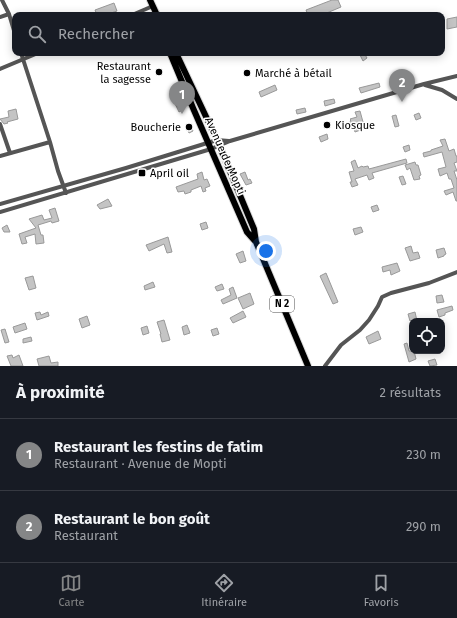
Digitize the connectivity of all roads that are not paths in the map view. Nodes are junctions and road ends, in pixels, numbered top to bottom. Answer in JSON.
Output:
{"nodes":[{"id":1,"x":2,"y":0,"type":"edge"},
{"id":2,"x":150,"y":0,"type":"edge"},
{"id":3,"x":153,"y":6,"type":"junction"},
{"id":4,"x":139,"y":12,"type":"edge"},
{"id":5,"x":156,"y":12,"type":"edge"},
{"id":6,"x":9,"y":14,"type":"junction"},
{"id":7,"x":0,"y":17,"type":"edge"},
{"id":8,"x":12,"y":24,"type":"edge"},
{"id":9,"x":22,"y":56,"type":"edge"},
{"id":10,"x":30,"y":56,"type":"edge"},
{"id":11,"x":171,"y":56,"type":"edge"},
{"id":12,"x":177,"y":56,"type":"edge"},
{"id":13,"x":23,"y":59,"type":"junction"},
{"id":14,"x":0,"y":69,"type":"edge"},
{"id":15,"x":457,"y":76,"type":"edge"},
{"id":16,"x":424,"y":84,"type":"junction"},
{"id":17,"x":457,"y":99,"type":"edge"},
{"id":18,"x":0,"y":124,"type":"edge"},
{"id":19,"x":230,"y":141,"type":"junction"},
{"id":20,"x":50,"y":142,"type":"junction"},
{"id":21,"x":208,"y":143,"type":"junction"},
{"id":22,"x":218,"y":143,"type":"junction"},
{"id":23,"x":211,"y":149,"type":"junction"},
{"id":24,"x":10,"y":153,"type":"junction"},
{"id":25,"x":0,"y":156,"type":"edge"},
{"id":26,"x":63,"y":186,"type":"junction"},
{"id":27,"x":66,"y":193,"type":"junction"},
{"id":28,"x":0,"y":204,"type":"edge"},
{"id":29,"x":0,"y":212,"type":"edge"},
{"id":30,"x":256,"y":242,"type":"junction"},
{"id":31,"x":457,"y":272,"type":"edge"},
{"id":32,"x":308,"y":366,"type":"edge"},
{"id":33,"x":325,"y":366,"type":"edge"}],
"edges":[{"from":1,"to":6,"type":"street"},
{"from":2,"to":3,"type":"main road"},
{"from":3,"to":4,"type":"street"},
{"from":3,"to":5,"type":"main road"},
{"from":6,"to":7,"type":"street"},
{"from":6,"to":8,"type":"street"},
{"from":9,"to":13,"type":"street"},
{"from":10,"to":13,"type":"street"},
{"from":11,"to":21,"type":"main road","name":"Avenue de Mopti","number":"N 2"},
{"from":12,"to":22,"type":"main road","name":"Avenue de Mopti","number":"N 2"},
{"from":13,"to":14,"type":"street"},
{"from":13,"to":20,"type":"street"},
{"from":15,"to":16,"type":"street"},
{"from":16,"to":17,"type":"street"},
{"from":16,"to":19,"type":"street"},
{"from":18,"to":24,"type":"street"},
{"from":19,"to":22,"type":"street"},
{"from":19,"to":22,"type":"street"},
{"from":20,"to":24,"type":"street"},
{"from":20,"to":26,"type":"street"},
{"from":21,"to":22,"type":"street"},
{"from":21,"to":23,"type":"main road","name":"Avenue de Mopti","number":"N 2"},
{"from":21,"to":26,"type":"street"},
{"from":22,"to":23,"type":"street"},
{"from":22,"to":30,"type":"main road","name":"Avenue de Mopti","number":"N 2"},
{"from":23,"to":27,"type":"street"},
{"from":23,"to":30,"type":"main road","name":"Avenue de Mopti","number":"N 2"},
{"from":24,"to":25,"type":"street"},
{"from":26,"to":27,"type":"street"},
{"from":26,"to":28,"type":"street"},
{"from":27,"to":29,"type":"street"},
{"from":30,"to":32,"type":"main road","name":"Avenue de Mopti","number":"N 2"},
{"from":31,"to":33,"type":"street"}]}
